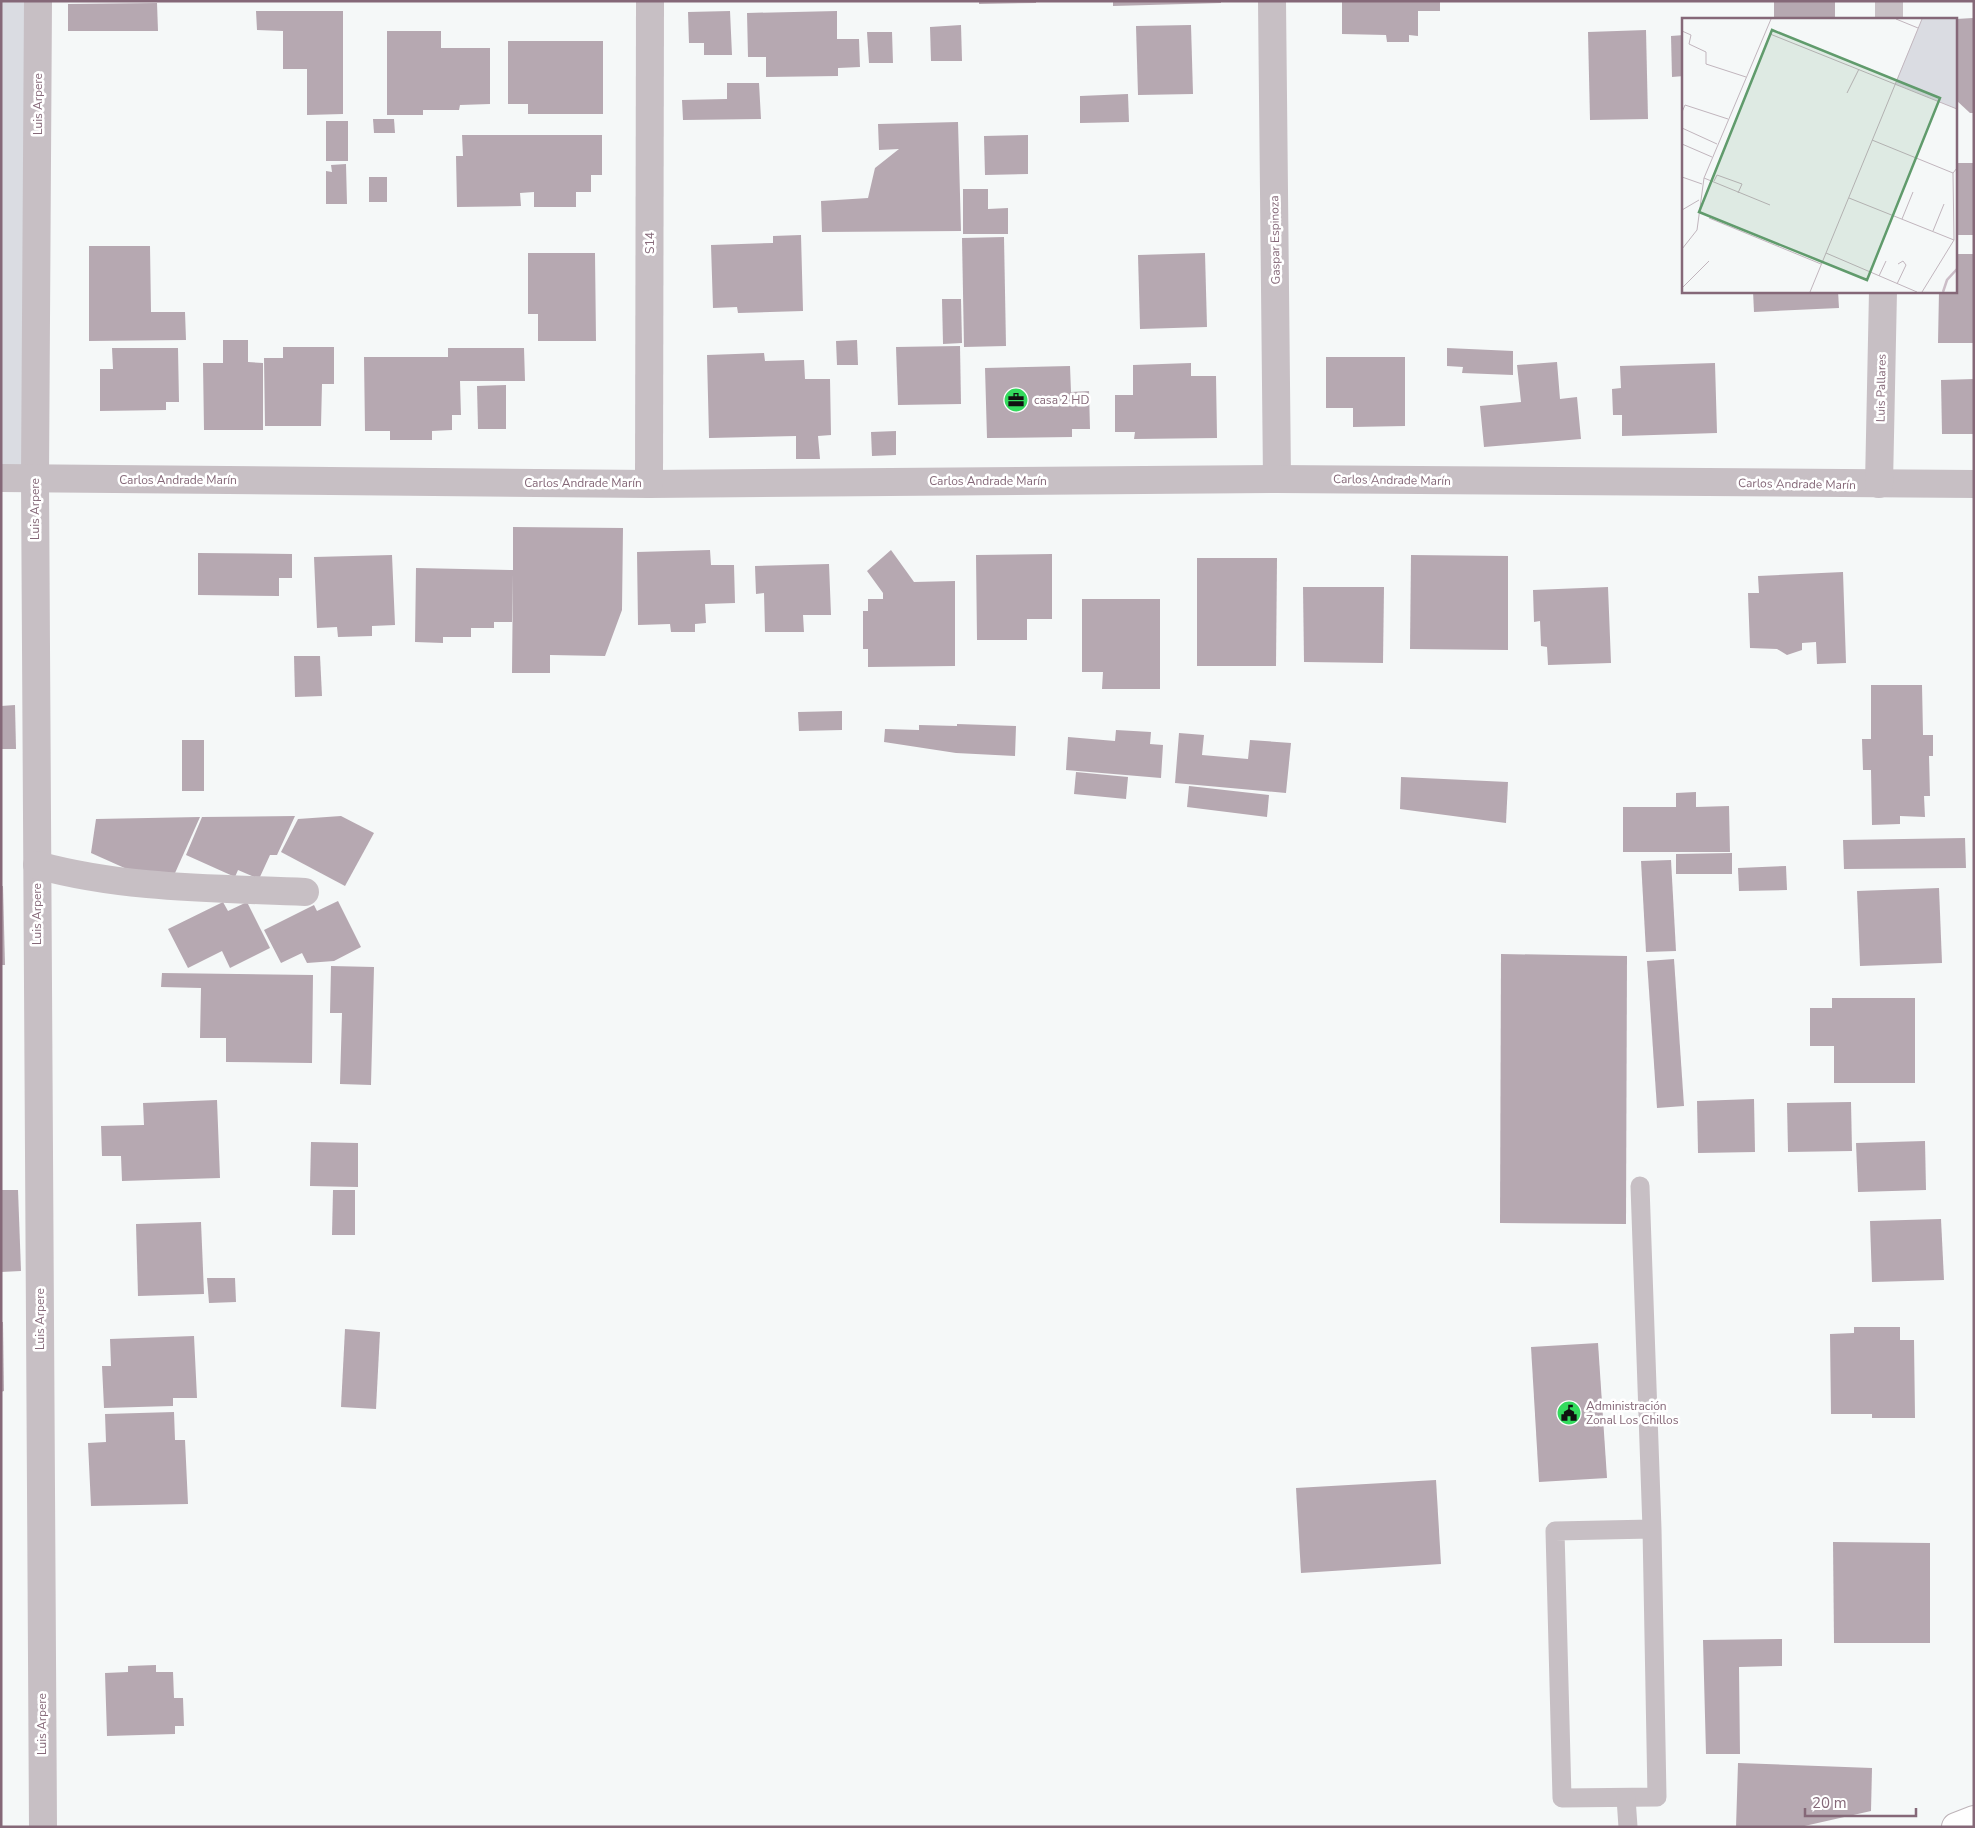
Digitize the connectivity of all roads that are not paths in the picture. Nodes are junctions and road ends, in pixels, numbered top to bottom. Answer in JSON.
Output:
{"nodes":[{"id":1,"x":38,"y":1,"type":"edge"},
{"id":2,"x":650,"y":1,"type":"edge"},
{"id":3,"x":1272,"y":1,"type":"edge"},
{"id":4,"x":1889,"y":1,"type":"edge"},
{"id":5,"x":1888,"y":18,"type":"edge"},
{"id":6,"x":1883,"y":292,"type":"edge"},
{"id":7,"x":1,"y":478,"type":"edge"},
{"id":8,"x":35,"y":479,"type":"junction"},
{"id":9,"x":1277,"y":479,"type":"junction"},
{"id":10,"x":649,"y":484,"type":"junction"},
{"id":11,"x":1879,"y":484,"type":"junction"},
{"id":12,"x":1974,"y":484,"type":"edge"},
{"id":13,"x":37,"y":865,"type":"junction"},
{"id":14,"x":305,"y":892,"type":"dead end"},
{"id":15,"x":1640,"y":1186,"type":"dead end"},
{"id":16,"x":1652,"y":1529,"type":"junction"},
{"id":17,"x":1626,"y":1798,"type":"junction"},
{"id":18,"x":1974,"y":1820,"type":"edge"},
{"id":19,"x":42,"y":1827,"type":"edge"},
{"id":20,"x":1628,"y":1827,"type":"edge"},
{"id":21,"x":1956,"y":1827,"type":"edge"}],
"edges":[{"from":1,"to":8,"type":"street","name":"Luis Arpere"},
{"from":2,"to":10,"type":"street","name":"S14"},
{"from":3,"to":9,"type":"street","name":"Gaspar Espinoza"},
{"from":4,"to":5,"type":"street"},
{"from":6,"to":11,"type":"street","name":"Luis Pallares"},
{"from":7,"to":8,"type":"street","name":"Carlos Andrade Marín"},
{"from":8,"to":10,"type":"street","name":"Carlos Andrade Marín"},
{"from":8,"to":13,"type":"street","name":"Luis Arpere"},
{"from":9,"to":10,"type":"street","name":"Carlos Andrade Marín"},
{"from":9,"to":11,"type":"street","name":"Carlos Andrade Marín"},
{"from":11,"to":12,"type":"street","name":"Carlos Andrade Marín"},
{"from":13,"to":14,"type":"street"},
{"from":13,"to":19,"type":"street","name":"Luis Arpere"},
{"from":15,"to":16,"type":"lane"},
{"from":16,"to":17,"type":"lane"},
{"from":16,"to":17,"type":"lane"},
{"from":17,"to":20,"type":"lane"},
{"from":18,"to":21,"type":"street"}]}
